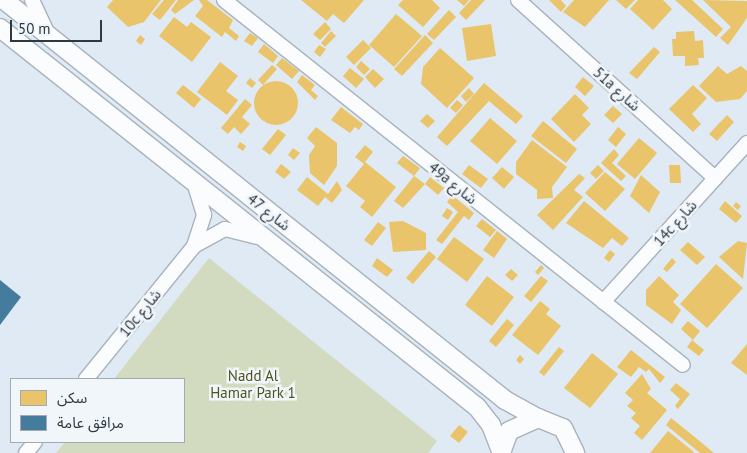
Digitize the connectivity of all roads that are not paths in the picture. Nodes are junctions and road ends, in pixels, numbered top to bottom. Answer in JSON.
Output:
{"nodes":[{"id":1,"x":4,"y":0,"type":"edge"},
{"id":2,"x":32,"y":0,"type":"edge"},
{"id":3,"x":224,"y":0,"type":"edge"},
{"id":4,"x":518,"y":0,"type":"edge"},
{"id":5,"x":0,"y":28,"type":"edge"},
{"id":6,"x":47,"y":32,"type":"junction"},
{"id":7,"x":747,"y":143,"type":"edge"},
{"id":8,"x":715,"y":178,"type":"junction"},
{"id":9,"x":193,"y":182,"type":"junction"},
{"id":10,"x":265,"y":240,"type":"junction"},
{"id":11,"x":194,"y":246,"type":"junction"},
{"id":12,"x":603,"y":302,"type":"junction"},
{"id":13,"x":683,"y":365,"type":"dead end"},
{"id":14,"x":87,"y":378,"type":"edge"},
{"id":15,"x":538,"y":418,"type":"junction"},
{"id":16,"x":34,"y":443,"type":"edge"},
{"id":17,"x":501,"y":452,"type":"edge"},
{"id":18,"x":576,"y":452,"type":"edge"},
{"id":19,"x":26,"y":453,"type":"edge"}],
"edges":[{"from":1,"to":6,"type":"street","name":"شارع 47"},
{"from":2,"to":6,"type":"street"},
{"from":3,"to":12,"type":"street","name":"49a شارع"},
{"from":4,"to":8,"type":"street","name":"51a شارع"},
{"from":5,"to":9,"type":"street","name":"شارع 47"},
{"from":6,"to":15,"type":"street","name":"شارع 47"},
{"from":7,"to":8,"type":"street","name":"14c شارع"},
{"from":8,"to":12,"type":"street","name":"14c شارع"},
{"from":9,"to":10,"type":"street","name":"شارع 47"},
{"from":9,"to":11,"type":"street","name":"10c شارع"},
{"from":10,"to":11,"type":"street","name":"10c شارع"},
{"from":10,"to":17,"type":"street","name":"شارع 47"},
{"from":11,"to":14,"type":"street","name":"10c شارع"},
{"from":12,"to":13,"type":"street","name":"49a شارع"},
{"from":15,"to":17,"type":"street"},
{"from":15,"to":18,"type":"street","name":"شارع 47"},
{"from":16,"to":19,"type":"street"}]}
